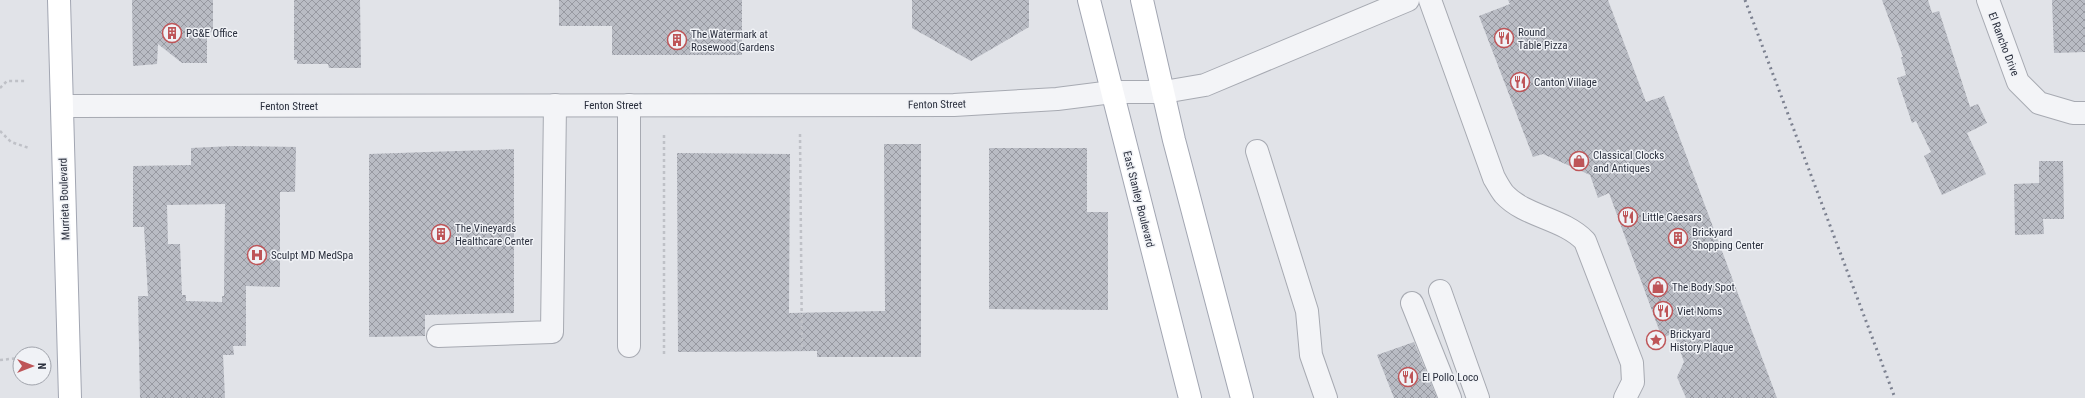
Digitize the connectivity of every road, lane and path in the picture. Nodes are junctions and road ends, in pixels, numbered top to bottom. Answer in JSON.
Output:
{"nodes":[{"id":1,"x":59,"y":0,"type":"edge"},
{"id":2,"x":1089,"y":0,"type":"edge"},
{"id":3,"x":1142,"y":0,"type":"edge"},
{"id":4,"x":1408,"y":0,"type":"edge"},
{"id":5,"x":1430,"y":0,"type":"edge"},
{"id":6,"x":1988,"y":0,"type":"edge"},
{"id":7,"x":26,"y":81,"type":"dead end"},
{"id":8,"x":0,"y":88,"type":"edge"},
{"id":9,"x":1112,"y":92,"type":"junction"},
{"id":10,"x":1164,"y":92,"type":"junction"},
{"id":11,"x":555,"y":105,"type":"junction"},
{"id":12,"x":629,"y":105,"type":"junction"},
{"id":13,"x":62,"y":106,"type":"junction"},
{"id":14,"x":2085,"y":113,"type":"edge"},
{"id":15,"x":0,"y":131,"type":"edge"},
{"id":16,"x":664,"y":134,"type":"dead end"},
{"id":17,"x":800,"y":134,"type":"dead end"},
{"id":18,"x":29,"y":148,"type":"dead end"},
{"id":19,"x":1257,"y":151,"type":"dead end"},
{"id":20,"x":1440,"y":291,"type":"dead end"},
{"id":21,"x":1412,"y":303,"type":"dead end"},
{"id":22,"x":438,"y":336,"type":"dead end"},
{"id":23,"x":629,"y":346,"type":"dead end"},
{"id":24,"x":802,"y":350,"type":"dead end"},
{"id":25,"x":664,"y":354,"type":"dead end"},
{"id":26,"x":12,"y":359,"type":"edge"},
{"id":27,"x":0,"y":360,"type":"edge"},
{"id":28,"x":70,"y":398,"type":"edge"},
{"id":29,"x":1190,"y":398,"type":"edge"},
{"id":30,"x":1242,"y":398,"type":"edge"},
{"id":31,"x":1326,"y":398,"type":"edge"},
{"id":32,"x":1450,"y":398,"type":"edge"},
{"id":33,"x":1478,"y":398,"type":"edge"},
{"id":34,"x":1625,"y":398,"type":"edge"}],
"edges":[{"from":1,"to":13,"type":"main road","name":"Murrieta Boulevard"},
{"from":2,"to":9,"type":"main road","name":"East Stanley Boulevard"},
{"from":3,"to":10,"type":"main road"},
{"from":4,"to":10,"type":"street","name":"Fenton Street"},
{"from":5,"to":34,"type":"street"},
{"from":6,"to":14,"type":"street","name":"El Rancho Drive"},
{"from":7,"to":8,"type":"path"},
{"from":9,"to":10,"type":"street","name":"Fenton Street"},
{"from":9,"to":12,"type":"street","name":"Fenton Street"},
{"from":9,"to":29,"type":"main road","name":"East Stanley Boulevard"},
{"from":10,"to":30,"type":"main road"},
{"from":11,"to":12,"type":"street","name":"Fenton Street"},
{"from":11,"to":13,"type":"street","name":"Fenton Street"},
{"from":11,"to":22,"type":"street"},
{"from":12,"to":23,"type":"street"},
{"from":13,"to":28,"type":"main road","name":"Murrieta Boulevard"},
{"from":15,"to":18,"type":"path"},
{"from":16,"to":25,"type":"path"},
{"from":17,"to":24,"type":"path"},
{"from":19,"to":31,"type":"street"},
{"from":20,"to":33,"type":"street"},
{"from":21,"to":32,"type":"street"},
{"from":26,"to":27,"type":"path"}]}
